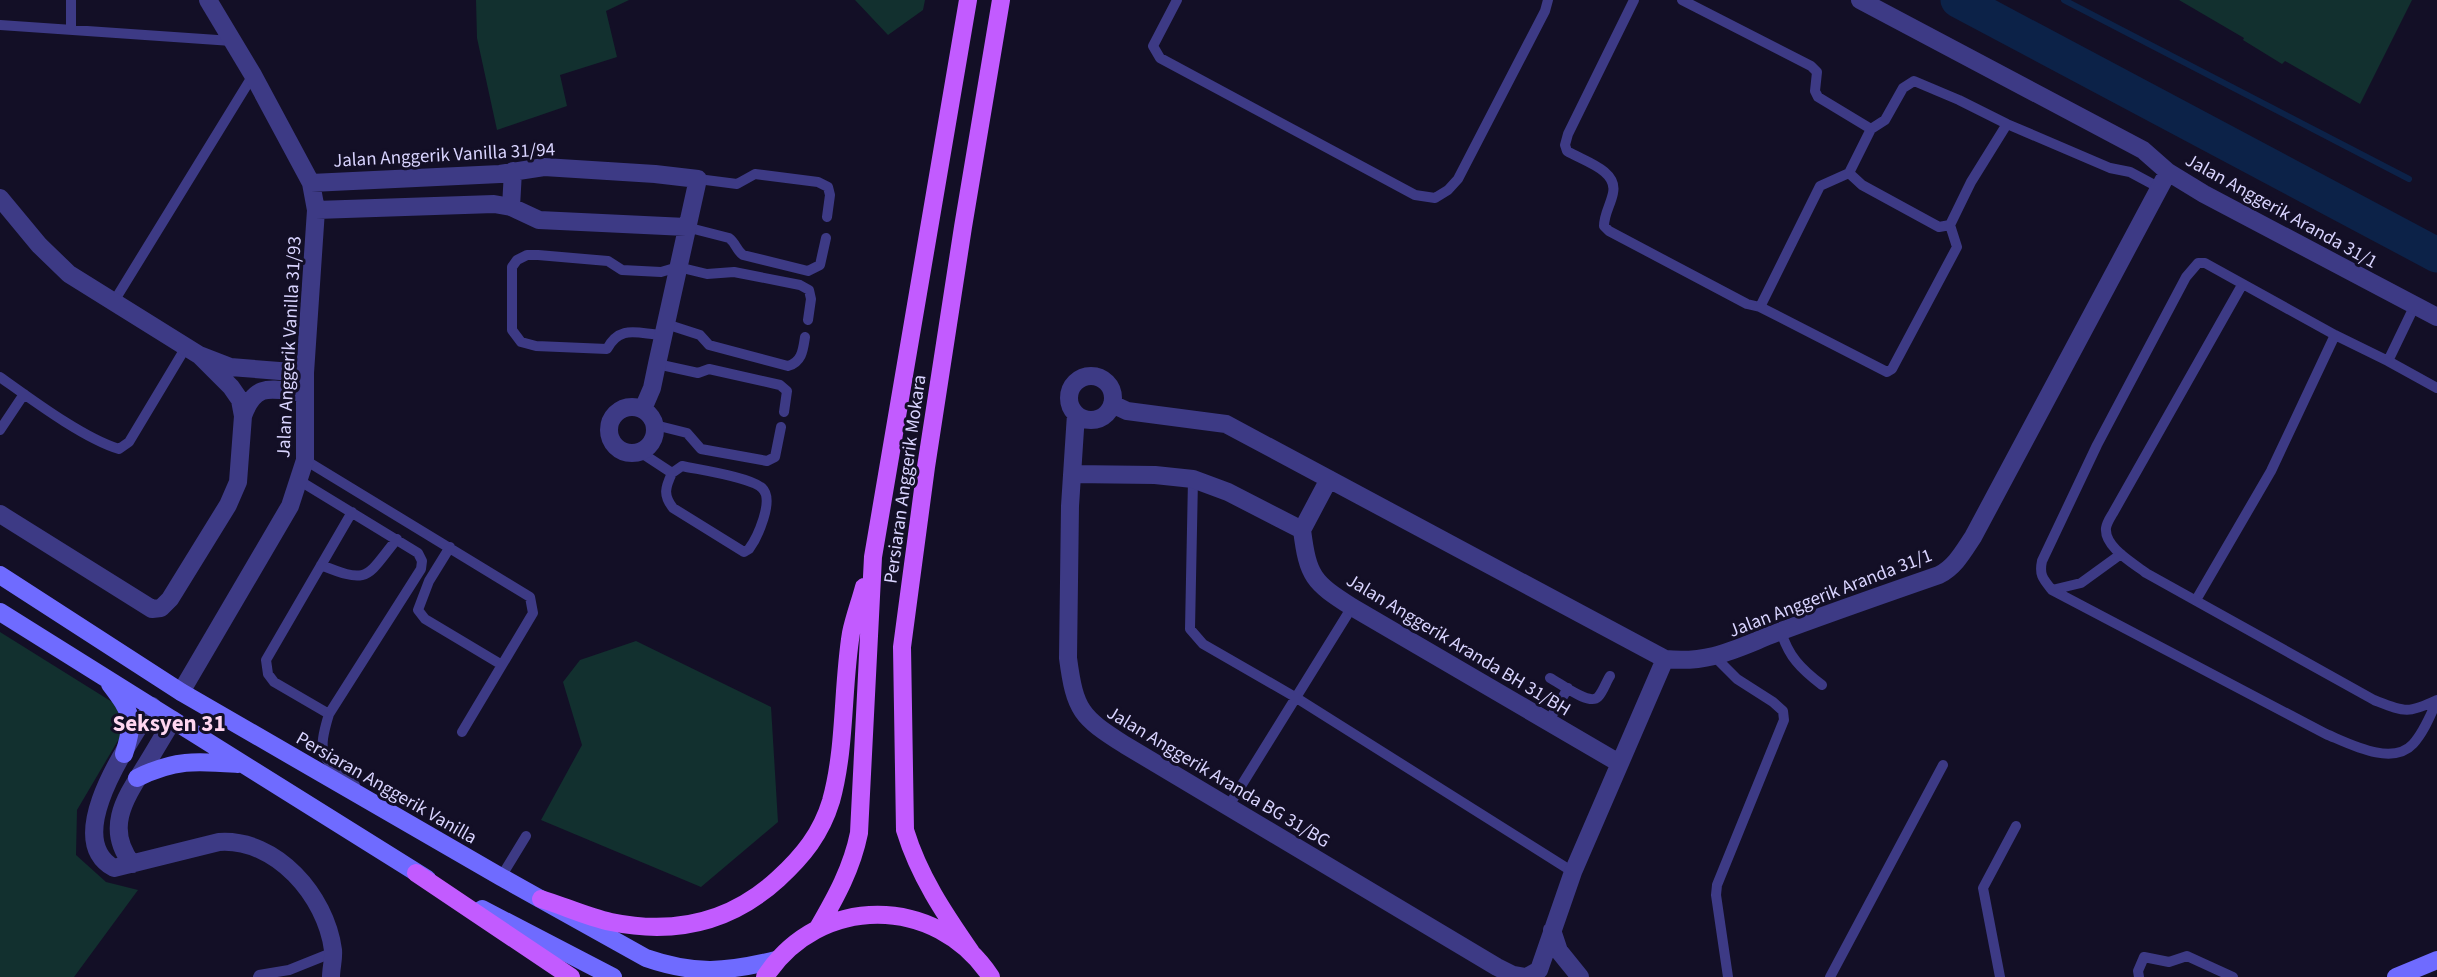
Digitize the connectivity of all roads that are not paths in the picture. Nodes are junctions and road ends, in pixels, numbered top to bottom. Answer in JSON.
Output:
{"nodes":[{"id":1,"x":71,"y":0,"type":"edge"},
{"id":2,"x":208,"y":0,"type":"edge"},
{"id":3,"x":968,"y":0,"type":"edge"},
{"id":4,"x":1001,"y":0,"type":"edge"},
{"id":5,"x":1177,"y":0,"type":"edge"},
{"id":6,"x":1548,"y":0,"type":"edge"},
{"id":7,"x":1634,"y":0,"type":"edge"},
{"id":8,"x":1682,"y":0,"type":"edge"},
{"id":9,"x":1860,"y":0,"type":"edge"},
{"id":10,"x":0,"y":25,"type":"edge"},
{"id":11,"x":71,"y":30,"type":"junction"},
{"id":12,"x":232,"y":41,"type":"junction"},
{"id":13,"x":253,"y":75,"type":"junction"},
{"id":14,"x":2007,"y":124,"type":"junction"},
{"id":15,"x":1871,"y":129,"type":"junction"},
{"id":16,"x":513,"y":171,"type":"junction"},
{"id":17,"x":1849,"y":173,"type":"junction"},
{"id":18,"x":698,"y":179,"type":"junction"},
{"id":19,"x":2163,"y":179,"type":"junction"},
{"id":20,"x":311,"y":183,"type":"junction"},
{"id":21,"x":0,"y":198,"type":"edge"},
{"id":22,"x":511,"y":207,"type":"junction"},
{"id":23,"x":316,"y":210,"type":"junction"},
{"id":24,"x":827,"y":217,"type":"dead end"},
{"id":25,"x":1950,"y":225,"type":"junction"},
{"id":26,"x":686,"y":227,"type":"junction"},
{"id":27,"x":827,"y":238,"type":"dead end"},
{"id":28,"x":678,"y":267,"type":"junction"},
{"id":29,"x":2242,"y":285,"type":"junction"},
{"id":30,"x":113,"y":303,"type":"junction"},
{"id":31,"x":2415,"y":305,"type":"junction"},
{"id":32,"x":1760,"y":307,"type":"junction"},
{"id":33,"x":2437,"y":317,"type":"edge"},
{"id":34,"x":807,"y":320,"type":"dead end"},
{"id":35,"x":664,"y":329,"type":"junction"},
{"id":36,"x":2335,"y":335,"type":"junction"},
{"id":37,"x":805,"y":337,"type":"dead end"},
{"id":38,"x":192,"y":351,"type":"junction"},
{"id":39,"x":2388,"y":361,"type":"junction"},
{"id":40,"x":657,"y":364,"type":"junction"},
{"id":41,"x":304,"y":373,"type":"junction"},
{"id":42,"x":0,"y":377,"type":"edge"},
{"id":43,"x":2437,"y":388,"type":"edge"},
{"id":44,"x":305,"y":393,"type":"junction"},
{"id":45,"x":24,"y":394,"type":"junction"},
{"id":46,"x":1112,"y":404,"type":"junction"},
{"id":47,"x":643,"y":409,"type":"junction"},
{"id":48,"x":784,"y":412,"type":"dead end"},
{"id":49,"x":1076,"y":414,"type":"junction"},
{"id":50,"x":243,"y":416,"type":"junction"},
{"id":51,"x":655,"y":425,"type":"junction"},
{"id":52,"x":781,"y":427,"type":"dead end"},
{"id":53,"x":0,"y":430,"type":"edge"},
{"id":54,"x":640,"y":452,"type":"junction"},
{"id":55,"x":305,"y":460,"type":"junction"},
{"id":56,"x":672,"y":473,"type":"junction"},
{"id":57,"x":1072,"y":474,"type":"junction"},
{"id":58,"x":1193,"y":479,"type":"junction"},
{"id":59,"x":1329,"y":479,"type":"junction"},
{"id":60,"x":300,"y":481,"type":"junction"},
{"id":61,"x":352,"y":512,"type":"junction"},
{"id":62,"x":0,"y":514,"type":"edge"},
{"id":63,"x":1303,"y":530,"type":"junction"},
{"id":64,"x":397,"y":539,"type":"junction"},
{"id":65,"x":450,"y":547,"type":"junction"},
{"id":66,"x":2121,"y":554,"type":"junction"},
{"id":67,"x":873,"y":557,"type":"junction"},
{"id":68,"x":321,"y":565,"type":"junction"},
{"id":69,"x":0,"y":575,"type":"edge"},
{"id":70,"x":2052,"y":590,"type":"junction"},
{"id":71,"x":2196,"y":600,"type":"junction"},
{"id":72,"x":1352,"y":607,"type":"junction"},
{"id":73,"x":0,"y":612,"type":"edge"},
{"id":74,"x":1781,"y":631,"type":"junction"},
{"id":75,"x":1715,"y":657,"type":"junction"},
{"id":76,"x":1665,"y":659,"type":"junction"},
{"id":77,"x":502,"y":666,"type":"junction"},
{"id":78,"x":103,"y":675,"type":"junction"},
{"id":79,"x":1609,"y":676,"type":"dead end"},
{"id":80,"x":1550,"y":678,"type":"dead end"},
{"id":81,"x":1822,"y":685,"type":"dead end"},
{"id":82,"x":1568,"y":688,"type":"junction"},
{"id":83,"x":181,"y":691,"type":"junction"},
{"id":84,"x":1294,"y":697,"type":"junction"},
{"id":85,"x":2437,"y":701,"type":"edge"},
{"id":86,"x":152,"y":706,"type":"junction"},
{"id":87,"x":329,"y":714,"type":"junction"},
{"id":88,"x":1548,"y":722,"type":"junction"},
{"id":89,"x":179,"y":724,"type":"junction"},
{"id":90,"x":462,"y":732,"type":"dead end"},
{"id":91,"x":124,"y":754,"type":"junction"},
{"id":92,"x":1619,"y":763,"type":"junction"},
{"id":93,"x":242,"y":765,"type":"junction"},
{"id":94,"x":1943,"y":765,"type":"dead end"},
{"id":95,"x":138,"y":778,"type":"junction"},
{"id":96,"x":1228,"y":807,"type":"junction"},
{"id":97,"x":389,"y":813,"type":"junction"},
{"id":98,"x":2016,"y":826,"type":"dead end"},
{"id":99,"x":526,"y":836,"type":"dead end"},
{"id":100,"x":132,"y":864,"type":"junction"},
{"id":101,"x":1573,"y":872,"type":"junction"},
{"id":102,"x":416,"y":873,"type":"junction"},
{"id":103,"x":501,"y":877,"type":"junction"},
{"id":104,"x":541,"y":899,"type":"junction"},
{"id":105,"x":818,"y":928,"type":"junction"},
{"id":106,"x":1552,"y":930,"type":"junction"},
{"id":107,"x":334,"y":952,"type":"junction"},
{"id":108,"x":971,"y":952,"type":"junction"},
{"id":109,"x":776,"y":960,"type":"junction"},
{"id":110,"x":2437,"y":960,"type":"edge"},
{"id":111,"x":2203,"y":963,"type":"junction"},
{"id":112,"x":1535,"y":975,"type":"edge"},
{"id":113,"x":258,"y":977,"type":"edge"},
{"id":114,"x":331,"y":977,"type":"edge"},
{"id":115,"x":570,"y":977,"type":"edge"},
{"id":116,"x":613,"y":977,"type":"edge"},
{"id":117,"x":765,"y":977,"type":"edge"},
{"id":118,"x":991,"y":977,"type":"edge"},
{"id":119,"x":1580,"y":977,"type":"edge"},
{"id":120,"x":1728,"y":977,"type":"edge"},
{"id":121,"x":1830,"y":977,"type":"edge"},
{"id":122,"x":2000,"y":977,"type":"edge"},
{"id":123,"x":2140,"y":977,"type":"edge"},
{"id":124,"x":2199,"y":977,"type":"edge"},
{"id":125,"x":2233,"y":977,"type":"edge"},
{"id":126,"x":2396,"y":977,"type":"edge"}],
"edges":[{"from":1,"to":11,"type":"lane"},
{"from":2,"to":12,"type":"street","name":"Jalan Anggerik Vanilla 31/93"},
{"from":3,"to":67,"type":"main road","name":"Persiaran Anggerik Mokara"},
{"from":4,"to":108,"type":"main road","name":"Persiaran Anggerik Mokara"},
{"from":5,"to":6,"type":"lane"},
{"from":7,"to":32,"type":"lane"},
{"from":8,"to":15,"type":"lane"},
{"from":9,"to":19,"type":"street"},
{"from":10,"to":11,"type":"lane"},
{"from":11,"to":12,"type":"lane"},
{"from":12,"to":13,"type":"street","name":"Jalan Anggerik Vanilla 31/93"},
{"from":13,"to":20,"type":"street","name":"Jalan Anggerik Vanilla 31/93"},
{"from":13,"to":30,"type":"lane"},
{"from":14,"to":15,"type":"lane"},
{"from":14,"to":19,"type":"lane"},
{"from":14,"to":25,"type":"lane"},
{"from":15,"to":17,"type":"lane"},
{"from":16,"to":18,"type":"street","name":"Jalan Anggerik Vanilla 31/94"},
{"from":16,"to":20,"type":"street","name":"Jalan Anggerik Vanilla 31/94"},
{"from":16,"to":22,"type":"street"},
{"from":17,"to":25,"type":"lane"},
{"from":17,"to":32,"type":"lane"},
{"from":18,"to":24,"type":"lane"},
{"from":18,"to":26,"type":"street"},
{"from":19,"to":31,"type":"street","name":"Jalan Anggerik Aranda 31/1"},
{"from":19,"to":74,"type":"street","name":"Jalan Anggerik Aranda 31/1"},
{"from":20,"to":23,"type":"street","name":"Jalan Anggerik Vanilla 31/93"},
{"from":21,"to":30,"type":"street"},
{"from":22,"to":23,"type":"street"},
{"from":22,"to":26,"type":"street"},
{"from":23,"to":41,"type":"street","name":"Jalan Anggerik Vanilla 31/93"},
{"from":25,"to":32,"type":"lane"},
{"from":26,"to":27,"type":"lane"},
{"from":26,"to":28,"type":"street"},
{"from":28,"to":34,"type":"lane"},
{"from":28,"to":35,"type":"street"},
{"from":28,"to":35,"type":"lane"},
{"from":29,"to":36,"type":"lane"},
{"from":29,"to":66,"type":"lane"},
{"from":29,"to":70,"type":"lane"},
{"from":30,"to":38,"type":"street"},
{"from":31,"to":33,"type":"street","name":"Jalan Anggerik Aranda 31/1"},
{"from":31,"to":39,"type":"lane"},
{"from":35,"to":37,"type":"lane"},
{"from":35,"to":40,"type":"street"},
{"from":36,"to":39,"type":"lane"},
{"from":36,"to":71,"type":"lane"},
{"from":38,"to":41,"type":"street"},
{"from":38,"to":45,"type":"lane"},
{"from":38,"to":50,"type":"street"},
{"from":39,"to":43,"type":"lane"},
{"from":40,"to":47,"type":"street"},
{"from":40,"to":48,"type":"lane"},
{"from":41,"to":44,"type":"street","name":"Jalan Anggerik Vanilla 31/93"},
{"from":42,"to":45,"type":"lane"},
{"from":44,"to":50,"type":"street"},
{"from":44,"to":55,"type":"street","name":"Jalan Anggerik Vanilla 31/93"},
{"from":45,"to":53,"type":"lane"},
{"from":46,"to":49,"type":"street"},
{"from":46,"to":49,"type":"street"},
{"from":46,"to":59,"type":"street","name":"Jalan Anggerik Aranda 31/1"},
{"from":47,"to":51,"type":"street"},
{"from":47,"to":54,"type":"street"},
{"from":49,"to":57,"type":"street","name":"Jalan Anggerik Aranda BG 31/BG"},
{"from":50,"to":62,"type":"street"},
{"from":51,"to":52,"type":"lane"},
{"from":51,"to":54,"type":"street"},
{"from":54,"to":56,"type":"lane"},
{"from":55,"to":60,"type":"street","name":"Jalan Anggerik Vanilla 31/93"},
{"from":55,"to":65,"type":"lane"},
{"from":56,"to":56,"type":"lane"},
{"from":57,"to":58,"type":"street"},
{"from":57,"to":96,"type":"street","name":"Jalan Anggerik Aranda BG 31/BG"},
{"from":58,"to":63,"type":"street"},
{"from":58,"to":84,"type":"lane"},
{"from":59,"to":63,"type":"street"},
{"from":59,"to":76,"type":"street","name":"Jalan Anggerik Aranda 31/1"},
{"from":60,"to":61,"type":"lane"},
{"from":60,"to":83,"type":"street","name":"Jalan Anggerik Vanilla 31/93"},
{"from":61,"to":64,"type":"lane"},
{"from":61,"to":68,"type":"lane"},
{"from":63,"to":72,"type":"street","name":"Jalan Anggerik Aranda BH 31/BH"},
{"from":64,"to":68,"type":"lane"},
{"from":64,"to":87,"type":"lane"},
{"from":65,"to":77,"type":"lane"},
{"from":65,"to":77,"type":"lane"},
{"from":66,"to":70,"type":"lane"},
{"from":66,"to":71,"type":"lane"},
{"from":67,"to":104,"type":"main road"},
{"from":67,"to":105,"type":"main road","name":"Persiaran Anggerik Mokara"},
{"from":68,"to":87,"type":"lane"},
{"from":69,"to":83,"type":"main road","name":"Persiaran Anggerik Vanilla"},
{"from":70,"to":85,"type":"lane"},
{"from":71,"to":85,"type":"lane"},
{"from":72,"to":84,"type":"lane"},
{"from":72,"to":88,"type":"street","name":"Jalan Anggerik Aranda BH 31/BH"},
{"from":73,"to":78,"type":"main road"},
{"from":74,"to":75,"type":"street","name":"Jalan Anggerik Aranda 31/1"},
{"from":74,"to":81,"type":"lane"},
{"from":75,"to":76,"type":"street","name":"Jalan Anggerik Aranda 31/1"},
{"from":75,"to":120,"type":"lane"},
{"from":76,"to":92,"type":"street","name":"Jalan Anggerik Aranda BG 31/BG"},
{"from":77,"to":90,"type":"lane"},
{"from":78,"to":86,"type":"main road"},
{"from":78,"to":91,"type":"main road"},
{"from":79,"to":82,"type":"lane"},
{"from":80,"to":82,"type":"lane"},
{"from":82,"to":88,"type":"lane"},
{"from":83,"to":89,"type":"main road"},
{"from":83,"to":97,"type":"main road","name":"Persiaran Anggerik Vanilla"},
{"from":84,"to":96,"type":"lane"},
{"from":84,"to":101,"type":"lane"},
{"from":86,"to":89,"type":"main road"},
{"from":86,"to":91,"type":"street"},
{"from":87,"to":97,"type":"lane"},
{"from":88,"to":92,"type":"street","name":"Jalan Anggerik Aranda BH 31/BH"},
{"from":89,"to":93,"type":"main road"},
{"from":89,"to":95,"type":"street"},
{"from":91,"to":100,"type":"street"},
{"from":92,"to":101,"type":"street","name":"Jalan Anggerik Aranda BG 31/BG"},
{"from":93,"to":95,"type":"main road"},
{"from":93,"to":102,"type":"main road"},
{"from":94,"to":121,"type":"lane"},
{"from":95,"to":100,"type":"street"},
{"from":96,"to":112,"type":"street","name":"Jalan Anggerik Aranda BG 31/BG"},
{"from":97,"to":103,"type":"main road","name":"Persiaran Anggerik Vanilla"},
{"from":98,"to":122,"type":"lane"},
{"from":99,"to":103,"type":"lane"},
{"from":100,"to":107,"type":"street"},
{"from":101,"to":106,"type":"street","name":"Jalan Anggerik Aranda BG 31/BG"},
{"from":102,"to":115,"type":"main road"},
{"from":102,"to":116,"type":"main road"},
{"from":103,"to":104,"type":"main road","name":"Persiaran Anggerik Vanilla"},
{"from":104,"to":109,"type":"main road","name":"Persiaran Anggerik Vanilla"},
{"from":105,"to":108,"type":"main road"},
{"from":105,"to":109,"type":"main road"},
{"from":106,"to":112,"type":"street","name":"Jalan Anggerik Aranda BG 31/BG"},
{"from":106,"to":119,"type":"street"},
{"from":107,"to":113,"type":"lane"},
{"from":107,"to":114,"type":"street"},
{"from":108,"to":118,"type":"main road"},
{"from":109,"to":117,"type":"main road"},
{"from":110,"to":126,"type":"main road"},
{"from":111,"to":123,"type":"lane"},
{"from":111,"to":124,"type":"lane"},
{"from":111,"to":125,"type":"lane"}]}
